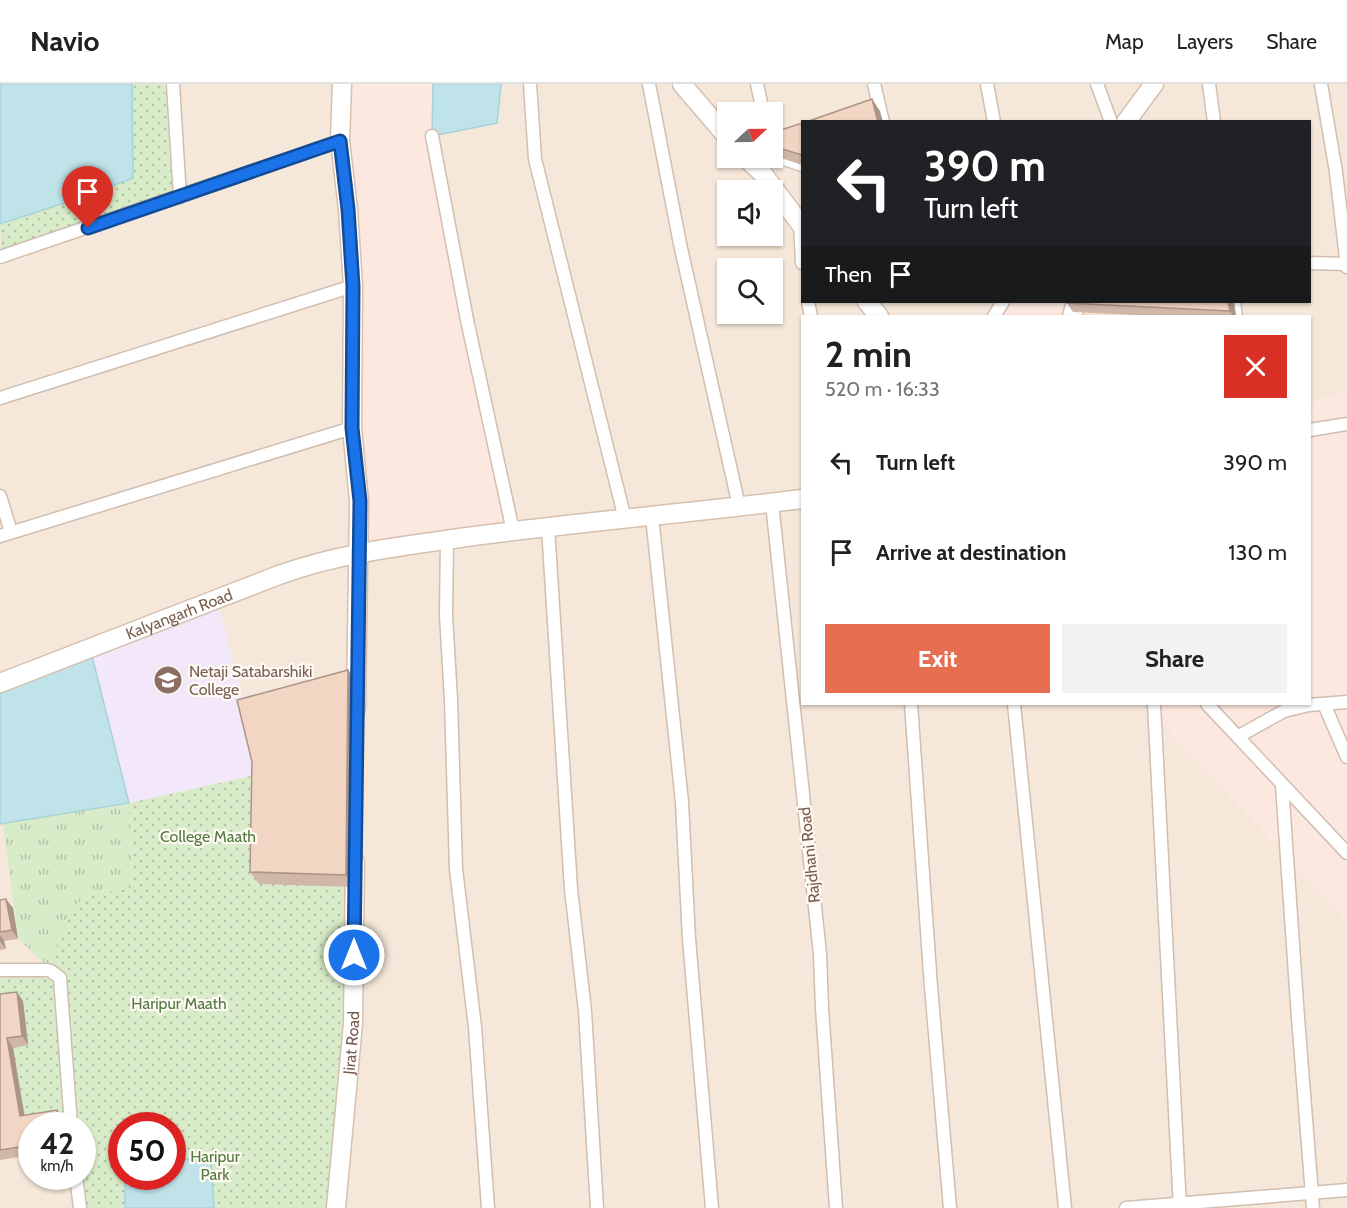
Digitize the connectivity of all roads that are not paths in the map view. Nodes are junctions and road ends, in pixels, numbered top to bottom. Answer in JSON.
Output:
{"nodes":[{"id":1,"x":173,"y":84,"type":"edge"},
{"id":2,"x":342,"y":84,"type":"edge"},
{"id":3,"x":530,"y":84,"type":"edge"},
{"id":4,"x":649,"y":84,"type":"edge"},
{"id":5,"x":682,"y":84,"type":"edge"},
{"id":6,"x":757,"y":84,"type":"edge"},
{"id":7,"x":873,"y":84,"type":"edge"},
{"id":8,"x":987,"y":84,"type":"edge"},
{"id":9,"x":1098,"y":84,"type":"edge"},
{"id":10,"x":1154,"y":84,"type":"edge"},
{"id":11,"x":1209,"y":84,"type":"edge"},
{"id":12,"x":1321,"y":84,"type":"edge"},
{"id":13,"x":761,"y":102,"type":"edge"},
{"id":14,"x":882,"y":120,"type":"edge"},
{"id":15,"x":993,"y":120,"type":"edge"},
{"id":16,"x":1110,"y":120,"type":"edge"},
{"id":17,"x":1127,"y":120,"type":"edge"},
{"id":18,"x":1214,"y":120,"type":"edge"},
{"id":19,"x":717,"y":123,"type":"edge"},
{"id":20,"x":432,"y":136,"type":"dead end"},
{"id":21,"x":340,"y":141,"type":"junction"},
{"id":22,"x":783,"y":163,"type":"edge"},
{"id":23,"x":801,"y":165,"type":"edge"},
{"id":24,"x":771,"y":168,"type":"edge"},
{"id":25,"x":180,"y":197,"type":"junction"},
{"id":26,"x":801,"y":224,"type":"edge"},
{"id":27,"x":0,"y":257,"type":"edge"},
{"id":28,"x":1311,"y":263,"type":"edge"},
{"id":29,"x":1347,"y":265,"type":"edge"},
{"id":30,"x":353,"y":286,"type":"junction"},
{"id":31,"x":868,"y":303,"type":"edge"},
{"id":32,"x":878,"y":315,"type":"edge"},
{"id":33,"x":0,"y":398,"type":"edge"},
{"id":34,"x":1347,"y":424,"type":"edge"},
{"id":35,"x":352,"y":428,"type":"junction"},
{"id":36,"x":1311,"y":430,"type":"edge"},
{"id":37,"x":0,"y":496,"type":"edge"},
{"id":38,"x":801,"y":499,"type":"edge"},
{"id":39,"x":772,"y":503,"type":"junction"},
{"id":40,"x":739,"y":506,"type":"junction"},
{"id":41,"x":652,"y":516,"type":"junction"},
{"id":42,"x":625,"y":519,"type":"junction"},
{"id":43,"x":548,"y":527,"type":"junction"},
{"id":44,"x":513,"y":531,"type":"junction"},
{"id":45,"x":5,"y":534,"type":"edge"},
{"id":46,"x":447,"y":540,"type":"junction"},
{"id":47,"x":359,"y":553,"type":"junction"},
{"id":48,"x":0,"y":682,"type":"edge"},
{"id":49,"x":1347,"y":702,"type":"edge"},
{"id":50,"x":1323,"y":704,"type":"junction"},
{"id":51,"x":911,"y":705,"type":"edge"},
{"id":52,"x":1014,"y":705,"type":"edge"},
{"id":53,"x":1154,"y":705,"type":"edge"},
{"id":54,"x":1208,"y":705,"type":"edge"},
{"id":55,"x":1311,"y":705,"type":"edge"},
{"id":56,"x":1296,"y":706,"type":"edge"},
{"id":57,"x":356,"y":729,"type":"dead end"},
{"id":58,"x":1239,"y":736,"type":"junction"},
{"id":59,"x":1347,"y":757,"type":"edge"},
{"id":60,"x":1282,"y":785,"type":"junction"},
{"id":61,"x":355,"y":842,"type":"dead end"},
{"id":62,"x":1347,"y":853,"type":"edge"},
{"id":63,"x":0,"y":970,"type":"edge"},
{"id":64,"x":69,"y":1112,"type":"edge"},
{"id":65,"x":78,"y":1190,"type":"edge"},
{"id":66,"x":1347,"y":1190,"type":"edge"},
{"id":67,"x":1312,"y":1193,"type":"junction"},
{"id":68,"x":1180,"y":1206,"type":"edge"},
{"id":69,"x":80,"y":1208,"type":"edge"},
{"id":70,"x":336,"y":1208,"type":"edge"},
{"id":71,"x":488,"y":1208,"type":"edge"},
{"id":72,"x":597,"y":1208,"type":"edge"},
{"id":73,"x":712,"y":1208,"type":"edge"},
{"id":74,"x":836,"y":1208,"type":"edge"},
{"id":75,"x":950,"y":1208,"type":"edge"},
{"id":76,"x":1065,"y":1208,"type":"edge"},
{"id":77,"x":1126,"y":1208,"type":"edge"},
{"id":78,"x":1314,"y":1208,"type":"edge"}],
"edges":[{"from":1,"to":25,"type":"street"},
{"from":2,"to":21,"type":"main road"},
{"from":3,"to":42,"type":"street"},
{"from":4,"to":40,"type":"street"},
{"from":5,"to":19,"type":"main road"},
{"from":6,"to":13,"type":"street"},
{"from":7,"to":14,"type":"street"},
{"from":8,"to":15,"type":"street"},
{"from":9,"to":16,"type":"street"},
{"from":10,"to":17,"type":"main road"},
{"from":11,"to":18,"type":"street"},
{"from":12,"to":29,"type":"street"},
{"from":20,"to":44,"type":"street"},
{"from":21,"to":25,"type":"street"},
{"from":21,"to":30,"type":"main road"},
{"from":22,"to":23,"type":"street"},
{"from":24,"to":26,"type":"main road"},
{"from":25,"to":27,"type":"street"},
{"from":28,"to":29,"type":"street"},
{"from":30,"to":33,"type":"street"},
{"from":30,"to":35,"type":"main road"},
{"from":31,"to":32,"type":"main road"},
{"from":34,"to":36,"type":"street"},
{"from":35,"to":45,"type":"street"},
{"from":35,"to":47,"type":"main road"},
{"from":37,"to":45,"type":"street"},
{"from":38,"to":39,"type":"main road","name":"Kalyangarh Road"},
{"from":39,"to":40,"type":"main road","name":"Kalyangarh Road"},
{"from":39,"to":74,"type":"street","name":"Rajdhani Road"},
{"from":40,"to":41,"type":"main road","name":"Kalyangarh Road"},
{"from":41,"to":42,"type":"main road","name":"Kalyangarh Road"},
{"from":41,"to":73,"type":"street"},
{"from":42,"to":43,"type":"main road","name":"Kalyangarh Road"},
{"from":43,"to":44,"type":"main road","name":"Kalyangarh Road"},
{"from":43,"to":72,"type":"street"},
{"from":44,"to":46,"type":"main road","name":"Kalyangarh Road"},
{"from":46,"to":47,"type":"main road","name":"Kalyangarh Road"},
{"from":46,"to":71,"type":"street"},
{"from":47,"to":48,"type":"main road","name":"Kalyangarh Road"},
{"from":47,"to":57,"type":"main road"},
{"from":49,"to":50,"type":"street"},
{"from":50,"to":55,"type":"street"},
{"from":50,"to":59,"type":"street"},
{"from":51,"to":75,"type":"street"},
{"from":52,"to":76,"type":"street"},
{"from":53,"to":68,"type":"street"},
{"from":54,"to":58,"type":"street"},
{"from":56,"to":58,"type":"street"},
{"from":58,"to":60,"type":"street"},
{"from":60,"to":62,"type":"street"},
{"from":60,"to":67,"type":"street"},
{"from":61,"to":70,"type":"main road","name":"Jirat Road"},
{"from":63,"to":64,"type":"street"},
{"from":65,"to":69,"type":"street"},
{"from":66,"to":67,"type":"street"},
{"from":67,"to":68,"type":"street"},
{"from":67,"to":78,"type":"street"},
{"from":68,"to":77,"type":"street"}]}
